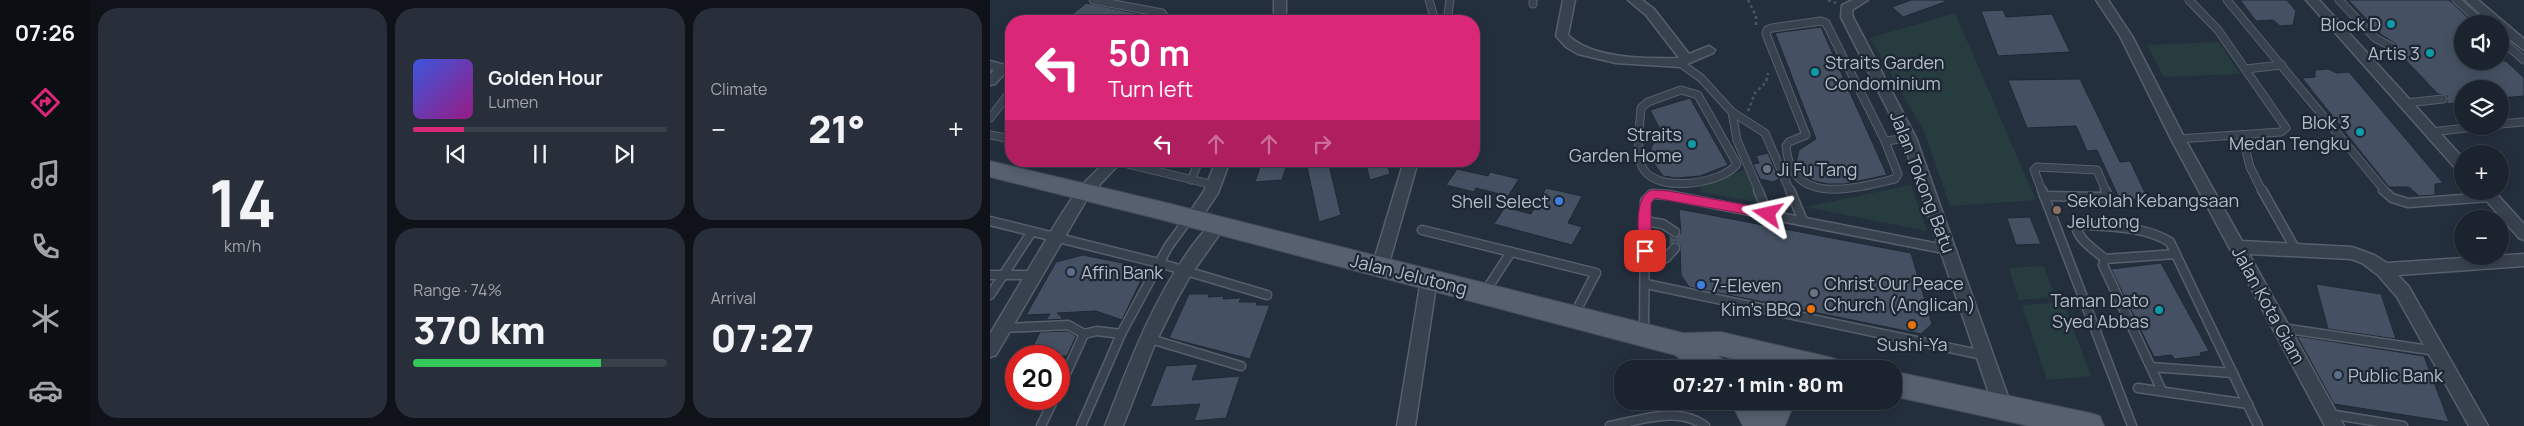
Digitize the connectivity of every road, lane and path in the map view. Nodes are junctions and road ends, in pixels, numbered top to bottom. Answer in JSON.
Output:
{"nodes":[{"id":1,"x":1093,"y":0,"type":"edge"},
{"id":2,"x":1280,"y":0,"type":"edge"},
{"id":3,"x":1428,"y":0,"type":"edge"},
{"id":4,"x":1450,"y":0,"type":"edge"},
{"id":5,"x":1569,"y":0,"type":"edge"},
{"id":6,"x":1634,"y":0,"type":"edge"},
{"id":7,"x":1748,"y":0,"type":"edge"},
{"id":8,"x":1862,"y":0,"type":"edge"},
{"id":9,"x":2102,"y":0,"type":"edge"},
{"id":10,"x":2189,"y":0,"type":"edge"},
{"id":11,"x":2227,"y":0,"type":"edge"},
{"id":12,"x":2312,"y":0,"type":"edge"},
{"id":13,"x":2339,"y":0,"type":"edge"},
{"id":14,"x":2456,"y":0,"type":"edge"},
{"id":15,"x":2471,"y":0,"type":"edge"},
{"id":16,"x":1164,"y":15,"type":"edge"},
{"id":17,"x":1278,"y":15,"type":"edge"},
{"id":18,"x":1433,"y":15,"type":"edge"},
{"id":19,"x":1448,"y":15,"type":"edge"},
{"id":20,"x":2473,"y":15,"type":"edge"},
{"id":21,"x":2488,"y":15,"type":"edge"},
{"id":22,"x":1755,"y":29,"type":"dead end"},
{"id":23,"x":2509,"y":33,"type":"edge"},
{"id":24,"x":2524,"y":46,"type":"edge"},
{"id":25,"x":2392,"y":47,"type":"dead end"},
{"id":26,"x":2509,"y":47,"type":"edge"},
{"id":27,"x":1709,"y":50,"type":"dead end"},
{"id":28,"x":2524,"y":60,"type":"edge"},
{"id":29,"x":1684,"y":62,"type":"junction"},
{"id":30,"x":990,"y":65,"type":"edge"},
{"id":31,"x":2282,"y":65,"type":"junction"},
{"id":32,"x":1765,"y":66,"type":"dead end"},
{"id":33,"x":2246,"y":69,"type":"junction"},
{"id":34,"x":990,"y":81,"type":"edge"},
{"id":35,"x":1005,"y":99,"type":"edge"},
{"id":36,"x":2443,"y":99,"type":"dead end"},
{"id":37,"x":2406,"y":104,"type":"junction"},
{"id":38,"x":1732,"y":112,"type":"junction"},
{"id":39,"x":990,"y":118,"type":"edge"},
{"id":40,"x":1745,"y":121,"type":"junction"},
{"id":41,"x":2524,"y":122,"type":"edge"},
{"id":42,"x":2510,"y":123,"type":"edge"},
{"id":43,"x":2454,"y":129,"type":"edge"},
{"id":44,"x":2432,"y":132,"type":"junction"},
{"id":45,"x":990,"y":135,"type":"edge"},
{"id":46,"x":2242,"y":135,"type":"junction"},
{"id":47,"x":1005,"y":138,"type":"edge"},
{"id":48,"x":1909,"y":138,"type":"junction"},
{"id":49,"x":2178,"y":139,"type":"junction"},
{"id":50,"x":1885,"y":142,"type":"junction"},
{"id":51,"x":2454,"y":157,"type":"edge"},
{"id":52,"x":1109,"y":167,"type":"edge"},
{"id":53,"x":1148,"y":167,"type":"edge"},
{"id":54,"x":1196,"y":167,"type":"edge"},
{"id":55,"x":1221,"y":167,"type":"edge"},
{"id":56,"x":1409,"y":167,"type":"edge"},
{"id":57,"x":990,"y":169,"type":"edge"},
{"id":58,"x":1191,"y":180,"type":"junction"},
{"id":59,"x":1671,"y":184,"type":"junction"},
{"id":60,"x":1214,"y":185,"type":"junction"},
{"id":61,"x":1083,"y":193,"type":"junction"},
{"id":62,"x":1668,"y":195,"type":"junction"},
{"id":63,"x":2044,"y":196,"type":"junction"},
{"id":64,"x":2454,"y":198,"type":"edge"},
{"id":65,"x":2493,"y":200,"type":"edge"},
{"id":66,"x":1768,"y":214,"type":"junction"},
{"id":67,"x":1191,"y":218,"type":"junction"},
{"id":68,"x":990,"y":221,"type":"edge"},
{"id":69,"x":1803,"y":221,"type":"junction"},
{"id":70,"x":1645,"y":222,"type":"junction"},
{"id":71,"x":1218,"y":225,"type":"junction"},
{"id":72,"x":1422,"y":230,"type":"dead end"},
{"id":73,"x":1675,"y":232,"type":"dead end"},
{"id":74,"x":1031,"y":233,"type":"junction"},
{"id":75,"x":2524,"y":234,"type":"edge"},
{"id":76,"x":1054,"y":238,"type":"junction"},
{"id":77,"x":1675,"y":248,"type":"dead end"},
{"id":78,"x":2238,"y":248,"type":"junction"},
{"id":79,"x":1949,"y":250,"type":"junction"},
{"id":80,"x":2296,"y":250,"type":"junction"},
{"id":81,"x":1511,"y":252,"type":"junction"},
{"id":82,"x":2176,"y":254,"type":"junction"},
{"id":83,"x":2106,"y":259,"type":"junction"},
{"id":84,"x":2524,"y":260,"type":"edge"},
{"id":85,"x":1159,"y":263,"type":"junction"},
{"id":86,"x":1645,"y":266,"type":"junction"},
{"id":87,"x":1380,"y":267,"type":"junction"},
{"id":88,"x":2384,"y":270,"type":"junction"},
{"id":89,"x":1184,"y":271,"type":"junction"},
{"id":90,"x":990,"y":275,"type":"edge"},
{"id":91,"x":1004,"y":275,"type":"junction"},
{"id":92,"x":1033,"y":275,"type":"junction"},
{"id":93,"x":1427,"y":279,"type":"junction"},
{"id":94,"x":1646,"y":284,"type":"junction"},
{"id":95,"x":1484,"y":294,"type":"junction"},
{"id":96,"x":1267,"y":295,"type":"dead end"},
{"id":97,"x":990,"y":296,"type":"edge"},
{"id":98,"x":1573,"y":316,"type":"junction"},
{"id":99,"x":1003,"y":328,"type":"junction"},
{"id":100,"x":2282,"y":328,"type":"junction"},
{"id":101,"x":1084,"y":334,"type":"junction"},
{"id":102,"x":1121,"y":334,"type":"junction"},
{"id":103,"x":1643,"y":334,"type":"junction"},
{"id":104,"x":1148,"y":338,"type":"junction"},
{"id":105,"x":1682,"y":344,"type":"junction"},
{"id":106,"x":990,"y":350,"type":"edge"},
{"id":107,"x":2437,"y":352,"type":"junction"},
{"id":108,"x":1985,"y":355,"type":"junction"},
{"id":109,"x":1702,"y":360,"type":"edge"},
{"id":110,"x":1789,"y":360,"type":"edge"},
{"id":111,"x":1070,"y":365,"type":"edge"},
{"id":112,"x":1241,"y":366,"type":"dead end"},
{"id":113,"x":2151,"y":367,"type":"junction"},
{"id":114,"x":2234,"y":373,"type":"junction"},
{"id":115,"x":1902,"y":385,"type":"edge"},
{"id":116,"x":2138,"y":388,"type":"dead end"},
{"id":117,"x":2162,"y":391,"type":"junction"},
{"id":118,"x":1902,"y":395,"type":"edge"},
{"id":119,"x":2248,"y":404,"type":"junction"},
{"id":120,"x":2003,"y":408,"type":"junction"},
{"id":121,"x":1049,"y":410,"type":"edge"},
{"id":122,"x":1749,"y":410,"type":"edge"},
{"id":123,"x":1775,"y":410,"type":"edge"},
{"id":124,"x":2332,"y":420,"type":"edge"},
{"id":125,"x":1041,"y":426,"type":"edge"},
{"id":126,"x":1081,"y":426,"type":"edge"},
{"id":127,"x":1114,"y":426,"type":"edge"},
{"id":128,"x":1406,"y":426,"type":"edge"},
{"id":129,"x":1610,"y":426,"type":"edge"},
{"id":130,"x":1705,"y":426,"type":"edge"},
{"id":131,"x":1758,"y":426,"type":"edge"},
{"id":132,"x":1771,"y":426,"type":"edge"},
{"id":133,"x":2047,"y":426,"type":"edge"},
{"id":134,"x":2090,"y":426,"type":"edge"},
{"id":135,"x":2132,"y":426,"type":"edge"},
{"id":136,"x":2258,"y":426,"type":"edge"},
{"id":137,"x":2403,"y":426,"type":"edge"},
{"id":138,"x":2479,"y":426,"type":"edge"}],
"edges":[{"from":1,"to":16,"type":"lane"},
{"from":2,"to":17,"type":"street"},
{"from":3,"to":18,"type":"lane"},
{"from":4,"to":19,"type":"lane"},
{"from":5,"to":29,"type":"street"},
{"from":6,"to":29,"type":"street"},
{"from":7,"to":22,"type":"path"},
{"from":8,"to":48,"type":"street","name":"Jalan Tokong Batu"},
{"from":9,"to":49,"type":"street","name":"Jalan Kota Giam"},
{"from":10,"to":33,"type":"lane"},
{"from":11,"to":31,"type":"lane"},
{"from":12,"to":37,"type":"street"},
{"from":13,"to":25,"type":"lane"},
{"from":14,"to":20,"type":"lane"},
{"from":15,"to":21,"type":"street"},
{"from":23,"to":24,"type":"street"},
{"from":26,"to":28,"type":"lane"},
{"from":27,"to":29,"type":"street"},
{"from":29,"to":38,"type":"lane"},
{"from":30,"to":34,"type":"street"},
{"from":31,"to":33,"type":"lane"},
{"from":31,"to":64,"type":"lane"},
{"from":32,"to":40,"type":"path"},
{"from":33,"to":46,"type":"lane"},
{"from":35,"to":39,"type":"lane"},
{"from":36,"to":37,"type":"lane"},
{"from":37,"to":44,"type":"street"},
{"from":38,"to":40,"type":"lane"},
{"from":38,"to":66,"type":"lane"},
{"from":40,"to":69,"type":"lane"},
{"from":41,"to":42,"type":"lane"},
{"from":43,"to":44,"type":"lane"},
{"from":44,"to":51,"type":"street"},
{"from":45,"to":47,"type":"lane"},
{"from":46,"to":49,"type":"lane"},
{"from":46,"to":80,"type":"lane"},
{"from":48,"to":50,"type":"lane"},
{"from":48,"to":79,"type":"street","name":"Jalan Tokong Batu"},
{"from":49,"to":78,"type":"street","name":"Jalan Kota Giam"},
{"from":50,"to":50,"type":"lane"},
{"from":52,"to":61,"type":"street"},
{"from":53,"to":58,"type":"lane"},
{"from":54,"to":58,"type":"lane"},
{"from":55,"to":60,"type":"street"},
{"from":56,"to":87,"type":"street"},
{"from":57,"to":61,"type":"main road","name":"Jalan Jelutong"},
{"from":58,"to":60,"type":"lane"},
{"from":59,"to":59,"type":"lane"},
{"from":59,"to":62,"type":"lane"},
{"from":60,"to":67,"type":"street"},
{"from":61,"to":67,"type":"main road","name":"Jalan Jelutong"},
{"from":61,"to":76,"type":"street"},
{"from":62,"to":66,"type":"lane"},
{"from":62,"to":70,"type":"lane"},
{"from":63,"to":63,"type":"lane"},
{"from":63,"to":135,"type":"lane"},
{"from":65,"to":75,"type":"street"},
{"from":66,"to":69,"type":"lane"},
{"from":67,"to":71,"type":"main road","name":"Jalan Jelutong"},
{"from":67,"to":85,"type":"lane"},
{"from":68,"to":74,"type":"lane"},
{"from":69,"to":79,"type":"lane"},
{"from":70,"to":73,"type":"lane"},
{"from":70,"to":86,"type":"lane"},
{"from":71,"to":87,"type":"main road","name":"Jalan Jelutong"},
{"from":71,"to":89,"type":"street"},
{"from":72,"to":81,"type":"lane"},
{"from":74,"to":76,"type":"lane"},
{"from":74,"to":91,"type":"lane"},
{"from":76,"to":85,"type":"lane"},
{"from":76,"to":92,"type":"street"},
{"from":77,"to":86,"type":"lane"},
{"from":78,"to":80,"type":"street"},
{"from":78,"to":100,"type":"street","name":"Jalan Kota Giam"},
{"from":79,"to":108,"type":"street","name":"Jalan Tokong Batu"},
{"from":80,"to":88,"type":"street"},
{"from":81,"to":95,"type":"lane"},
{"from":81,"to":98,"type":"lane"},
{"from":82,"to":83,"type":"lane"},
{"from":82,"to":83,"type":"lane"},
{"from":82,"to":114,"type":"lane"},
{"from":83,"to":113,"type":"lane"},
{"from":84,"to":88,"type":"street"},
{"from":85,"to":89,"type":"lane"},
{"from":85,"to":102,"type":"lane"},
{"from":86,"to":94,"type":"lane"},
{"from":87,"to":93,"type":"main road","name":"Jalan Jelutong"},
{"from":88,"to":107,"type":"street"},
{"from":89,"to":96,"type":"lane"},
{"from":89,"to":104,"type":"street"},
{"from":90,"to":91,"type":"lane"},
{"from":91,"to":92,"type":"lane"},
{"from":91,"to":97,"type":"lane"},
{"from":92,"to":99,"type":"street"},
{"from":93,"to":95,"type":"main road","name":"Jalan Jelutong"},
{"from":93,"to":128,"type":"street"},
{"from":94,"to":103,"type":"lane"},
{"from":94,"to":108,"type":"lane"},
{"from":95,"to":98,"type":"main road","name":"Jalan Jelutong"},
{"from":98,"to":103,"type":"main road","name":"Jalan Jelutong"},
{"from":99,"to":101,"type":"lane"},
{"from":99,"to":106,"type":"street"},
{"from":100,"to":107,"type":"lane"},
{"from":100,"to":124,"type":"street","name":"Jalan Kota Giam"},
{"from":101,"to":102,"type":"lane"},
{"from":101,"to":111,"type":"lane"},
{"from":102,"to":126,"type":"lane"},
{"from":103,"to":105,"type":"main road","name":"Jalan Jelutong"},
{"from":104,"to":112,"type":"lane"},
{"from":104,"to":127,"type":"street"},
{"from":105,"to":109,"type":"main road"},
{"from":105,"to":110,"type":"main road","name":"Jalan Jelutong"},
{"from":107,"to":138,"type":"street"},
{"from":108,"to":120,"type":"street","name":"Jalan Tokong Batu"},
{"from":113,"to":114,"type":"lane"},
{"from":113,"to":117,"type":"lane"},
{"from":114,"to":119,"type":"lane"},
{"from":115,"to":120,"type":"main road"},
{"from":116,"to":117,"type":"lane"},
{"from":117,"to":119,"type":"lane"},
{"from":118,"to":133,"type":"main road"},
{"from":119,"to":136,"type":"lane"},
{"from":120,"to":134,"type":"main road"},
{"from":121,"to":125,"type":"lane"},
{"from":122,"to":131,"type":"main road"},
{"from":123,"to":132,"type":"main road"},
{"from":124,"to":137,"type":"lane"},
{"from":129,"to":130,"type":"lane"}]}
